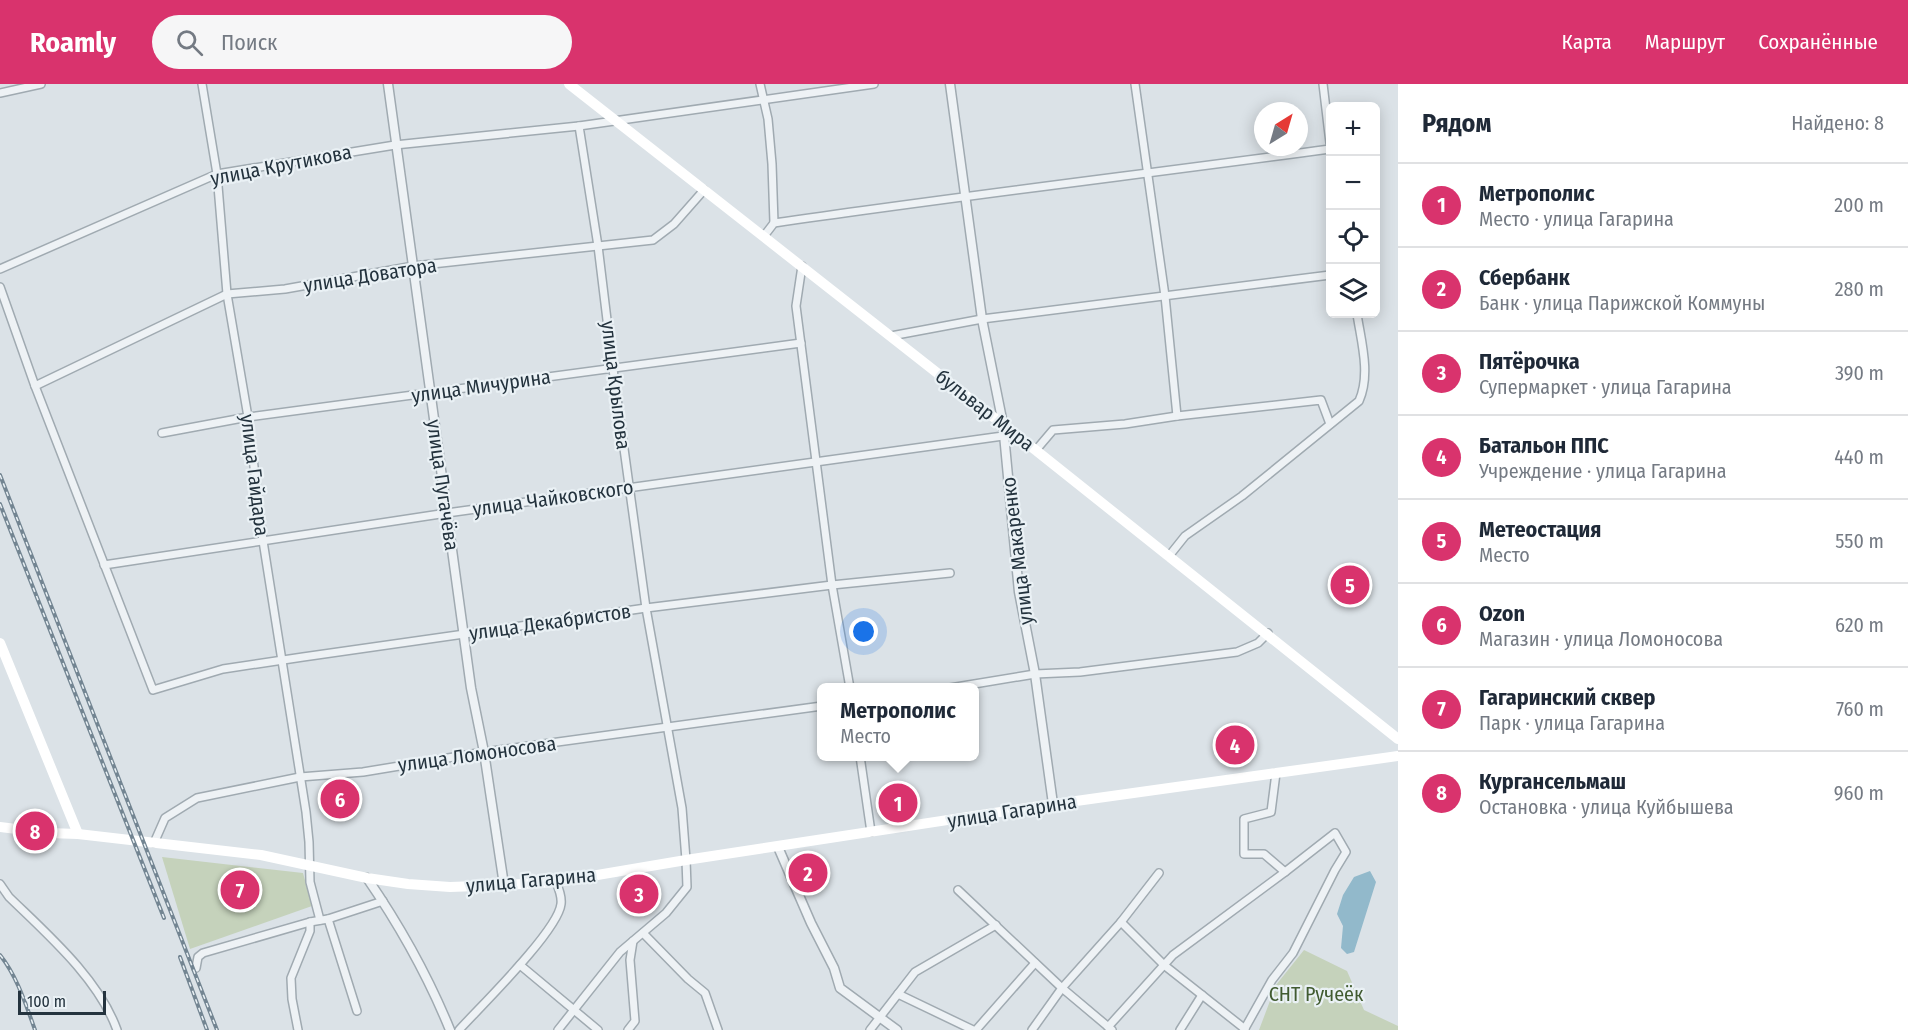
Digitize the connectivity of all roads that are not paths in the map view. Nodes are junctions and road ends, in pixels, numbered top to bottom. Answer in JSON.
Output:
{"nodes":[{"id":1,"x":41,"y":84,"type":"edge"},
{"id":2,"x":202,"y":84,"type":"edge"},
{"id":3,"x":388,"y":84,"type":"edge"},
{"id":4,"x":569,"y":84,"type":"edge"},
{"id":5,"x":760,"y":84,"type":"edge"},
{"id":6,"x":874,"y":84,"type":"edge"},
{"id":7,"x":950,"y":84,"type":"edge"},
{"id":8,"x":1135,"y":84,"type":"edge"},
{"id":9,"x":1323,"y":84,"type":"edge"},
{"id":10,"x":580,"y":88,"type":"edge"},
{"id":11,"x":0,"y":93,"type":"edge"},
{"id":12,"x":762,"y":100,"type":"junction"},
{"id":13,"x":1326,"y":109,"type":"edge"},
{"id":14,"x":616,"y":121,"type":"junction"},
{"id":15,"x":579,"y":126,"type":"junction"},
{"id":16,"x":395,"y":145,"type":"junction"},
{"id":17,"x":1326,"y":150,"type":"edge"},
{"id":18,"x":217,"y":174,"type":"junction"},
{"id":19,"x":1148,"y":174,"type":"junction"},
{"id":20,"x":704,"y":190,"type":"junction"},
{"id":21,"x":964,"y":196,"type":"junction"},
{"id":22,"x":774,"y":223,"type":"junction"},
{"id":23,"x":764,"y":236,"type":"junction"},
{"id":24,"x":598,"y":246,"type":"junction"},
{"id":25,"x":414,"y":266,"type":"junction"},
{"id":26,"x":802,"y":266,"type":"junction"},
{"id":27,"x":0,"y":269,"type":"edge"},
{"id":28,"x":1326,"y":276,"type":"edge"},
{"id":29,"x":0,"y":287,"type":"edge"},
{"id":30,"x":227,"y":294,"type":"junction"},
{"id":31,"x":1165,"y":296,"type":"junction"},
{"id":32,"x":1358,"y":318,"type":"edge"},
{"id":33,"x":982,"y":319,"type":"junction"},
{"id":34,"x":891,"y":336,"type":"junction"},
{"id":35,"x":801,"y":343,"type":"junction"},
{"id":36,"x":613,"y":369,"type":"junction"},
{"id":37,"x":35,"y":386,"type":"junction"},
{"id":38,"x":429,"y":393,"type":"junction"},
{"id":39,"x":1177,"y":416,"type":"junction"},
{"id":40,"x":248,"y":417,"type":"junction"},
{"id":41,"x":1003,"y":424,"type":"junction"},
{"id":42,"x":1330,"y":424,"type":"junction"},
{"id":43,"x":162,"y":433,"type":"dead end"},
{"id":44,"x":1004,"y":436,"type":"junction"},
{"id":45,"x":1036,"y":450,"type":"junction"},
{"id":46,"x":816,"y":462,"type":"junction"},
{"id":47,"x":629,"y":488,"type":"junction"},
{"id":48,"x":447,"y":513,"type":"junction"},
{"id":49,"x":263,"y":541,"type":"junction"},
{"id":50,"x":1169,"y":556,"type":"junction"},
{"id":51,"x":104,"y":565,"type":"junction"},
{"id":52,"x":951,"y":573,"type":"dead end"},
{"id":53,"x":832,"y":585,"type":"junction"},
{"id":54,"x":646,"y":608,"type":"junction"},
{"id":55,"x":1268,"y":633,"type":"junction"},
{"id":56,"x":464,"y":635,"type":"junction"},
{"id":57,"x":0,"y":643,"type":"edge"},
{"id":58,"x":282,"y":660,"type":"junction"},
{"id":59,"x":1035,"y":674,"type":"junction"},
{"id":60,"x":849,"y":683,"type":"edge"},
{"id":61,"x":977,"y":683,"type":"edge"},
{"id":62,"x":817,"y":707,"type":"edge"},
{"id":63,"x":669,"y":727,"type":"junction"},
{"id":64,"x":1398,"y":739,"type":"edge"},
{"id":65,"x":484,"y":752,"type":"junction"},
{"id":66,"x":1398,"y":756,"type":"edge"},
{"id":67,"x":861,"y":761,"type":"edge"},
{"id":68,"x":1276,"y":772,"type":"junction"},
{"id":69,"x":300,"y":777,"type":"junction"},
{"id":70,"x":1053,"y":804,"type":"junction"},
{"id":71,"x":0,"y":827,"type":"edge"},
{"id":72,"x":871,"y":832,"type":"junction"},
{"id":73,"x":78,"y":834,"type":"junction"},
{"id":74,"x":154,"y":843,"type":"junction"},
{"id":75,"x":778,"y":847,"type":"junction"},
{"id":76,"x":686,"y":860,"type":"junction"},
{"id":77,"x":310,"y":865,"type":"junction"},
{"id":78,"x":1286,"y":872,"type":"junction"},
{"id":79,"x":1159,"y":873,"type":"dead end"},
{"id":80,"x":367,"y":878,"type":"junction"},
{"id":81,"x":556,"y":882,"type":"junction"},
{"id":82,"x":0,"y":884,"type":"edge"},
{"id":83,"x":504,"y":885,"type":"junction"},
{"id":84,"x":958,"y":890,"type":"dead end"},
{"id":85,"x":383,"y":901,"type":"junction"},
{"id":86,"x":328,"y":919,"type":"junction"},
{"id":87,"x":320,"y":920,"type":"junction"},
{"id":88,"x":310,"y":922,"type":"junction"},
{"id":89,"x":1121,"y":922,"type":"junction"},
{"id":90,"x":996,"y":926,"type":"junction"},
{"id":91,"x":643,"y":933,"type":"junction"},
{"id":92,"x":633,"y":940,"type":"junction"},
{"id":93,"x":1035,"y":963,"type":"junction"},
{"id":94,"x":520,"y":965,"type":"junction"},
{"id":95,"x":1164,"y":965,"type":"junction"},
{"id":96,"x":195,"y":968,"type":"dead end"},
{"id":97,"x":1062,"y":988,"type":"junction"},
{"id":98,"x":898,"y":994,"type":"junction"},
{"id":99,"x":1202,"y":995,"type":"junction"},
{"id":100,"x":575,"y":1010,"type":"junction"},
{"id":101,"x":357,"y":1011,"type":"dead end"},
{"id":102,"x":880,"y":1018,"type":"junction"},
{"id":103,"x":1110,"y":1028,"type":"edge"},
{"id":104,"x":117,"y":1030,"type":"edge"},
{"id":105,"x":298,"y":1030,"type":"edge"},
{"id":106,"x":450,"y":1030,"type":"edge"},
{"id":107,"x":459,"y":1030,"type":"edge"},
{"id":108,"x":558,"y":1030,"type":"edge"},
{"id":109,"x":598,"y":1030,"type":"edge"},
{"id":110,"x":628,"y":1030,"type":"edge"},
{"id":111,"x":718,"y":1030,"type":"edge"},
{"id":112,"x":870,"y":1030,"type":"edge"},
{"id":113,"x":897,"y":1030,"type":"edge"},
{"id":114,"x":975,"y":1030,"type":"edge"},
{"id":115,"x":1032,"y":1030,"type":"edge"},
{"id":116,"x":1180,"y":1030,"type":"edge"},
{"id":117,"x":1244,"y":1030,"type":"edge"}],
"edges":[{"from":1,"to":11,"type":"street"},
{"from":2,"to":18,"type":"street","name":"улица Гайдара"},
{"from":3,"to":16,"type":"street","name":"улица Пугачёва"},
{"from":4,"to":10,"type":"main road","name":"бульвар Мира"},
{"from":5,"to":12,"type":"street"},
{"from":6,"to":12,"type":"street"},
{"from":7,"to":21,"type":"street","name":"улица Макаренко"},
{"from":8,"to":19,"type":"street"},
{"from":9,"to":13,"type":"street"},
{"from":10,"to":14,"type":"main road","name":"бульвар Мира"},
{"from":12,"to":14,"type":"street"},
{"from":12,"to":22,"type":"street"},
{"from":14,"to":15,"type":"street"},
{"from":14,"to":20,"type":"main road","name":"бульвар Мира"},
{"from":15,"to":16,"type":"street","name":"улица Крутикова"},
{"from":15,"to":24,"type":"street","name":"улица Крылова"},
{"from":16,"to":18,"type":"street","name":"улица Крутикова"},
{"from":16,"to":25,"type":"street","name":"улица Пугачёва"},
{"from":17,"to":19,"type":"street"},
{"from":18,"to":27,"type":"street","name":"улица Крутикова"},
{"from":18,"to":30,"type":"street","name":"улица Гайдара"},
{"from":19,"to":21,"type":"street"},
{"from":19,"to":31,"type":"street"},
{"from":20,"to":23,"type":"main road","name":"бульвар Мира"},
{"from":20,"to":24,"type":"street","name":"улица Доватора"},
{"from":21,"to":22,"type":"street"},
{"from":21,"to":33,"type":"street","name":"улица Макаренко"},
{"from":22,"to":23,"type":"street"},
{"from":23,"to":26,"type":"main road","name":"бульвар Мира"},
{"from":24,"to":25,"type":"street","name":"улица Доватора"},
{"from":24,"to":36,"type":"street","name":"улица Крылова"},
{"from":25,"to":30,"type":"street","name":"улица Доватора"},
{"from":25,"to":38,"type":"street","name":"улица Пугачёва"},
{"from":26,"to":34,"type":"main road","name":"бульвар Мира"},
{"from":26,"to":35,"type":"street"},
{"from":28,"to":31,"type":"street"},
{"from":29,"to":37,"type":"street"},
{"from":30,"to":37,"type":"street","name":"улица Доватора"},
{"from":30,"to":40,"type":"street","name":"улица Гайдара"},
{"from":31,"to":33,"type":"street"},
{"from":31,"to":39,"type":"street"},
{"from":32,"to":42,"type":"street"},
{"from":33,"to":34,"type":"street"},
{"from":33,"to":41,"type":"street","name":"улица Макаренко"},
{"from":34,"to":41,"type":"main road","name":"бульвар Мира"},
{"from":35,"to":36,"type":"street","name":"улица Мичурина"},
{"from":35,"to":46,"type":"street"},
{"from":36,"to":38,"type":"street","name":"улица Мичурина"},
{"from":36,"to":47,"type":"street","name":"улица Крылова"},
{"from":37,"to":51,"type":"street"},
{"from":38,"to":40,"type":"street","name":"улица Мичурина"},
{"from":38,"to":48,"type":"street","name":"улица Пугачёва"},
{"from":39,"to":42,"type":"street"},
{"from":39,"to":45,"type":"street"},
{"from":40,"to":43,"type":"street","name":"улица Мичурина"},
{"from":40,"to":49,"type":"street","name":"улица Гайдара"},
{"from":41,"to":44,"type":"street","name":"улица Макаренко"},
{"from":41,"to":45,"type":"main road","name":"бульвар Мира"},
{"from":42,"to":50,"type":"street"},
{"from":44,"to":46,"type":"street","name":"улица Чайковского"},
{"from":44,"to":59,"type":"street","name":"улица Макаренко"},
{"from":45,"to":50,"type":"main road","name":"бульвар Мира"},
{"from":46,"to":47,"type":"street","name":"улица Чайковского"},
{"from":46,"to":53,"type":"street"},
{"from":47,"to":48,"type":"street","name":"улица Чайковского"},
{"from":47,"to":54,"type":"street","name":"улица Крылова"},
{"from":48,"to":49,"type":"street","name":"улица Чайковского"},
{"from":48,"to":56,"type":"street","name":"улица Пугачёва"},
{"from":49,"to":51,"type":"street","name":"улица Чайковского"},
{"from":49,"to":58,"type":"street","name":"улица Гайдара"},
{"from":50,"to":55,"type":"main road","name":"бульвар Мира"},
{"from":51,"to":58,"type":"street","name":"улица Декабристов"},
{"from":52,"to":53,"type":"street","name":"улица Декабристов"},
{"from":53,"to":54,"type":"street","name":"улица Декабристов"},
{"from":53,"to":60,"type":"street"},
{"from":54,"to":56,"type":"street","name":"улица Декабристов"},
{"from":54,"to":63,"type":"street","name":"улица Крылова"},
{"from":55,"to":59,"type":"street"},
{"from":55,"to":64,"type":"main road","name":"бульвар Мира"},
{"from":56,"to":58,"type":"street","name":"улица Декабристов"},
{"from":56,"to":65,"type":"street","name":"улица Пугачёва"},
{"from":57,"to":73,"type":"main road"},
{"from":58,"to":69,"type":"street","name":"улица Гайдара"},
{"from":59,"to":61,"type":"street"},
{"from":59,"to":70,"type":"street","name":"улица Макаренко"},
{"from":62,"to":63,"type":"street","name":"улица Ломоносова"},
{"from":63,"to":65,"type":"street","name":"улица Ломоносова"},
{"from":63,"to":76,"type":"street","name":"улица Крылова"},
{"from":65,"to":69,"type":"street","name":"улица Ломоносова"},
{"from":65,"to":83,"type":"street","name":"улица Пугачёва"},
{"from":66,"to":68,"type":"main road","name":"улица Гагарина"},
{"from":67,"to":72,"type":"street"},
{"from":68,"to":70,"type":"main road","name":"улица Гагарина"},
{"from":68,"to":78,"type":"street"},
{"from":69,"to":74,"type":"street","name":"улица Ломоносова"},
{"from":69,"to":77,"type":"street","name":"улица Гайдара"},
{"from":70,"to":72,"type":"main road","name":"улица Гагарина"},
{"from":71,"to":73,"type":"main road","name":"улица Гагарина"},
{"from":72,"to":75,"type":"main road","name":"улица Гагарина"},
{"from":73,"to":74,"type":"main road","name":"улица Гагарина"},
{"from":74,"to":77,"type":"main road","name":"улица Гагарина"},
{"from":75,"to":76,"type":"main road","name":"улица Гагарина"},
{"from":75,"to":102,"type":"street"},
{"from":76,"to":81,"type":"main road","name":"улица Гагарина"},
{"from":76,"to":91,"type":"street","name":"улица Крылова"},
{"from":77,"to":80,"type":"main road","name":"улица Гагарина"},
{"from":77,"to":87,"type":"street","name":"улица Гайдара"},
{"from":78,"to":95,"type":"street"},
{"from":78,"to":117,"type":"street"},
{"from":79,"to":89,"type":"street"},
{"from":80,"to":83,"type":"main road","name":"улица Гагарина"},
{"from":80,"to":85,"type":"street"},
{"from":81,"to":83,"type":"main road","name":"улица Гагарина"},
{"from":81,"to":94,"type":"street"},
{"from":82,"to":104,"type":"street"},
{"from":84,"to":90,"type":"street"},
{"from":85,"to":86,"type":"street"},
{"from":85,"to":106,"type":"street"},
{"from":86,"to":87,"type":"street"},
{"from":86,"to":101,"type":"street"},
{"from":87,"to":88,"type":"street"},
{"from":88,"to":96,"type":"street"},
{"from":88,"to":105,"type":"street"},
{"from":89,"to":95,"type":"street"},
{"from":89,"to":97,"type":"street"},
{"from":90,"to":93,"type":"street"},
{"from":90,"to":98,"type":"street"},
{"from":91,"to":92,"type":"street","name":"улица Крылова"},
{"from":91,"to":111,"type":"street"},
{"from":92,"to":100,"type":"street","name":"улица Крылова"},
{"from":92,"to":110,"type":"street"},
{"from":93,"to":97,"type":"street"},
{"from":93,"to":114,"type":"street"},
{"from":94,"to":100,"type":"street"},
{"from":94,"to":107,"type":"street"},
{"from":95,"to":99,"type":"street"},
{"from":95,"to":103,"type":"street"},
{"from":97,"to":103,"type":"street"},
{"from":97,"to":115,"type":"street"},
{"from":98,"to":102,"type":"street"},
{"from":98,"to":114,"type":"street"},
{"from":99,"to":116,"type":"street"},
{"from":99,"to":117,"type":"street"},
{"from":100,"to":108,"type":"street","name":"улица Крылова"},
{"from":100,"to":109,"type":"street"},
{"from":102,"to":112,"type":"street"},
{"from":102,"to":113,"type":"street"}]}
